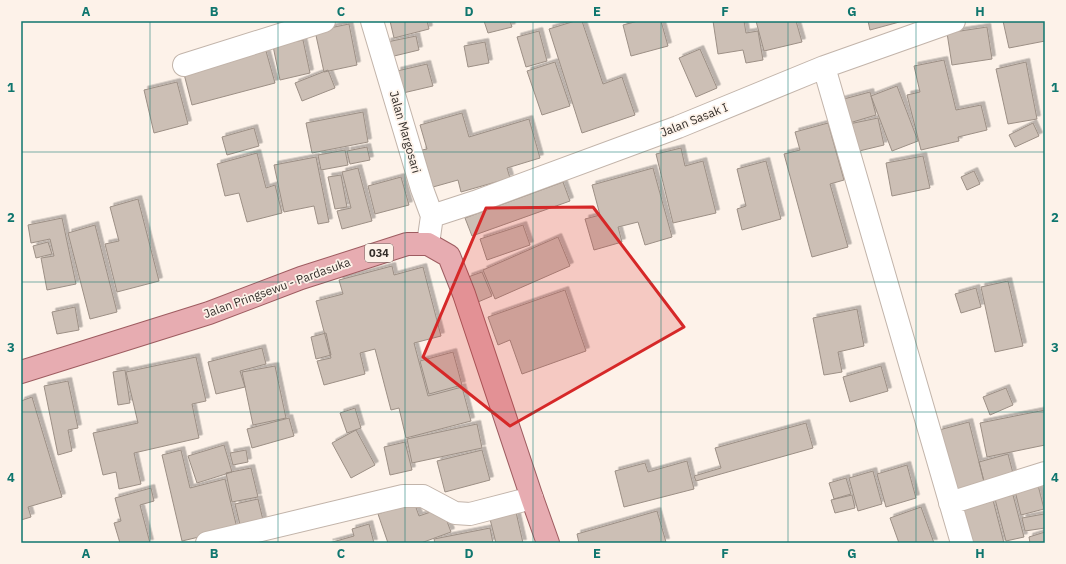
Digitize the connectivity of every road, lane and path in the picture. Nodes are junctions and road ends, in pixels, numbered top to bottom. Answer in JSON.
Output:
{"nodes":[{"id":1,"x":324,"y":21,"type":"edge"},
{"id":2,"x":372,"y":21,"type":"edge"},
{"id":3,"x":945,"y":23,"type":"edge"},
{"id":4,"x":184,"y":65,"type":"dead end"},
{"id":5,"x":824,"y":67,"type":"junction"},
{"id":6,"x":432,"y":216,"type":"junction"},
{"id":7,"x":428,"y":244,"type":"junction"},
{"id":8,"x":21,"y":372,"type":"edge"},
{"id":9,"x":1045,"y":473,"type":"edge"},
{"id":10,"x":532,"y":498,"type":"junction"},
{"id":11,"x":950,"y":503,"type":"junction"},
{"id":12,"x":207,"y":543,"type":"edge"},
{"id":13,"x":548,"y":543,"type":"edge"},
{"id":14,"x":962,"y":543,"type":"edge"}],
"edges":[{"from":1,"to":4,"type":"street"},
{"from":2,"to":6,"type":"street","name":"Jalan Margosari"},
{"from":3,"to":5,"type":"street","name":"Jalan Sasak I"},
{"from":5,"to":6,"type":"street","name":"Jalan Sasak I"},
{"from":5,"to":11,"type":"street"},
{"from":6,"to":7,"type":"street","name":"Jalan Margosari"},
{"from":7,"to":8,"type":"main road","name":"Jalan Pringsewu - Pardasuka","number":"034"},
{"from":7,"to":10,"type":"main road","name":"Jalan Pringsewu - Pardasuka","number":"034"},
{"from":9,"to":11,"type":"street"},
{"from":10,"to":12,"type":"street"},
{"from":10,"to":13,"type":"main road","name":"Jalan Pringsewu - Pardasuka","number":"034"},
{"from":11,"to":14,"type":"street"}]}
